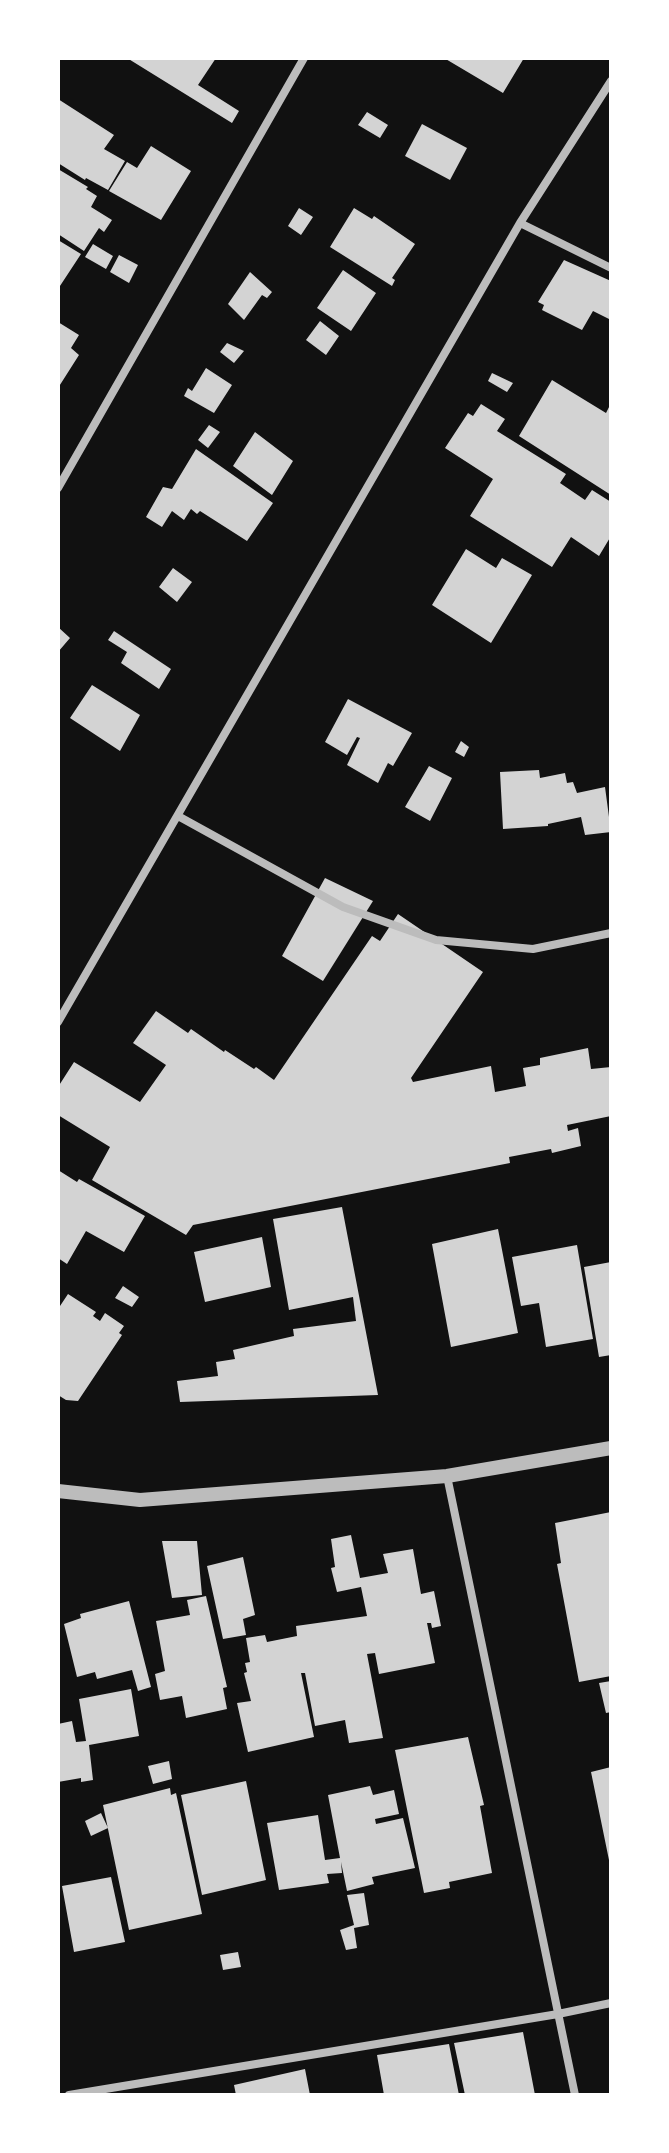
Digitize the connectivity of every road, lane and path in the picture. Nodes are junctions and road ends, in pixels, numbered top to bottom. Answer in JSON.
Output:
{"nodes":[{"id":1,"x":304,"y":58,"type":"edge"},
{"id":2,"x":611,"y":81,"type":"edge"},
{"id":3,"x":520,"y":223,"type":"junction"},
{"id":4,"x":611,"y":268,"type":"edge"},
{"id":5,"x":58,"y":488,"type":"edge"},
{"id":6,"x":178,"y":816,"type":"junction"},
{"id":7,"x":611,"y":933,"type":"edge"},
{"id":8,"x":58,"y":1022,"type":"edge"},
{"id":9,"x":611,"y":1448,"type":"edge"},
{"id":10,"x":447,"y":1476,"type":"junction"},
{"id":11,"x":58,"y":1491,"type":"edge"},
{"id":12,"x":611,"y":2003,"type":"edge"},
{"id":13,"x":558,"y":2014,"type":"junction"},
{"id":14,"x":69,"y":2095,"type":"edge"},
{"id":15,"x":575,"y":2095,"type":"edge"}],
"edges":[{"from":1,"to":5,"type":"street"},
{"from":2,"to":3,"type":"street"},
{"from":3,"to":4,"type":"street"},
{"from":3,"to":6,"type":"street"},
{"from":6,"to":7,"type":"street"},
{"from":6,"to":8,"type":"street"},
{"from":9,"to":10,"type":"street"},
{"from":10,"to":11,"type":"street"},
{"from":10,"to":13,"type":"street"},
{"from":12,"to":13,"type":"street"},
{"from":13,"to":14,"type":"street"},
{"from":13,"to":15,"type":"street"}]}
